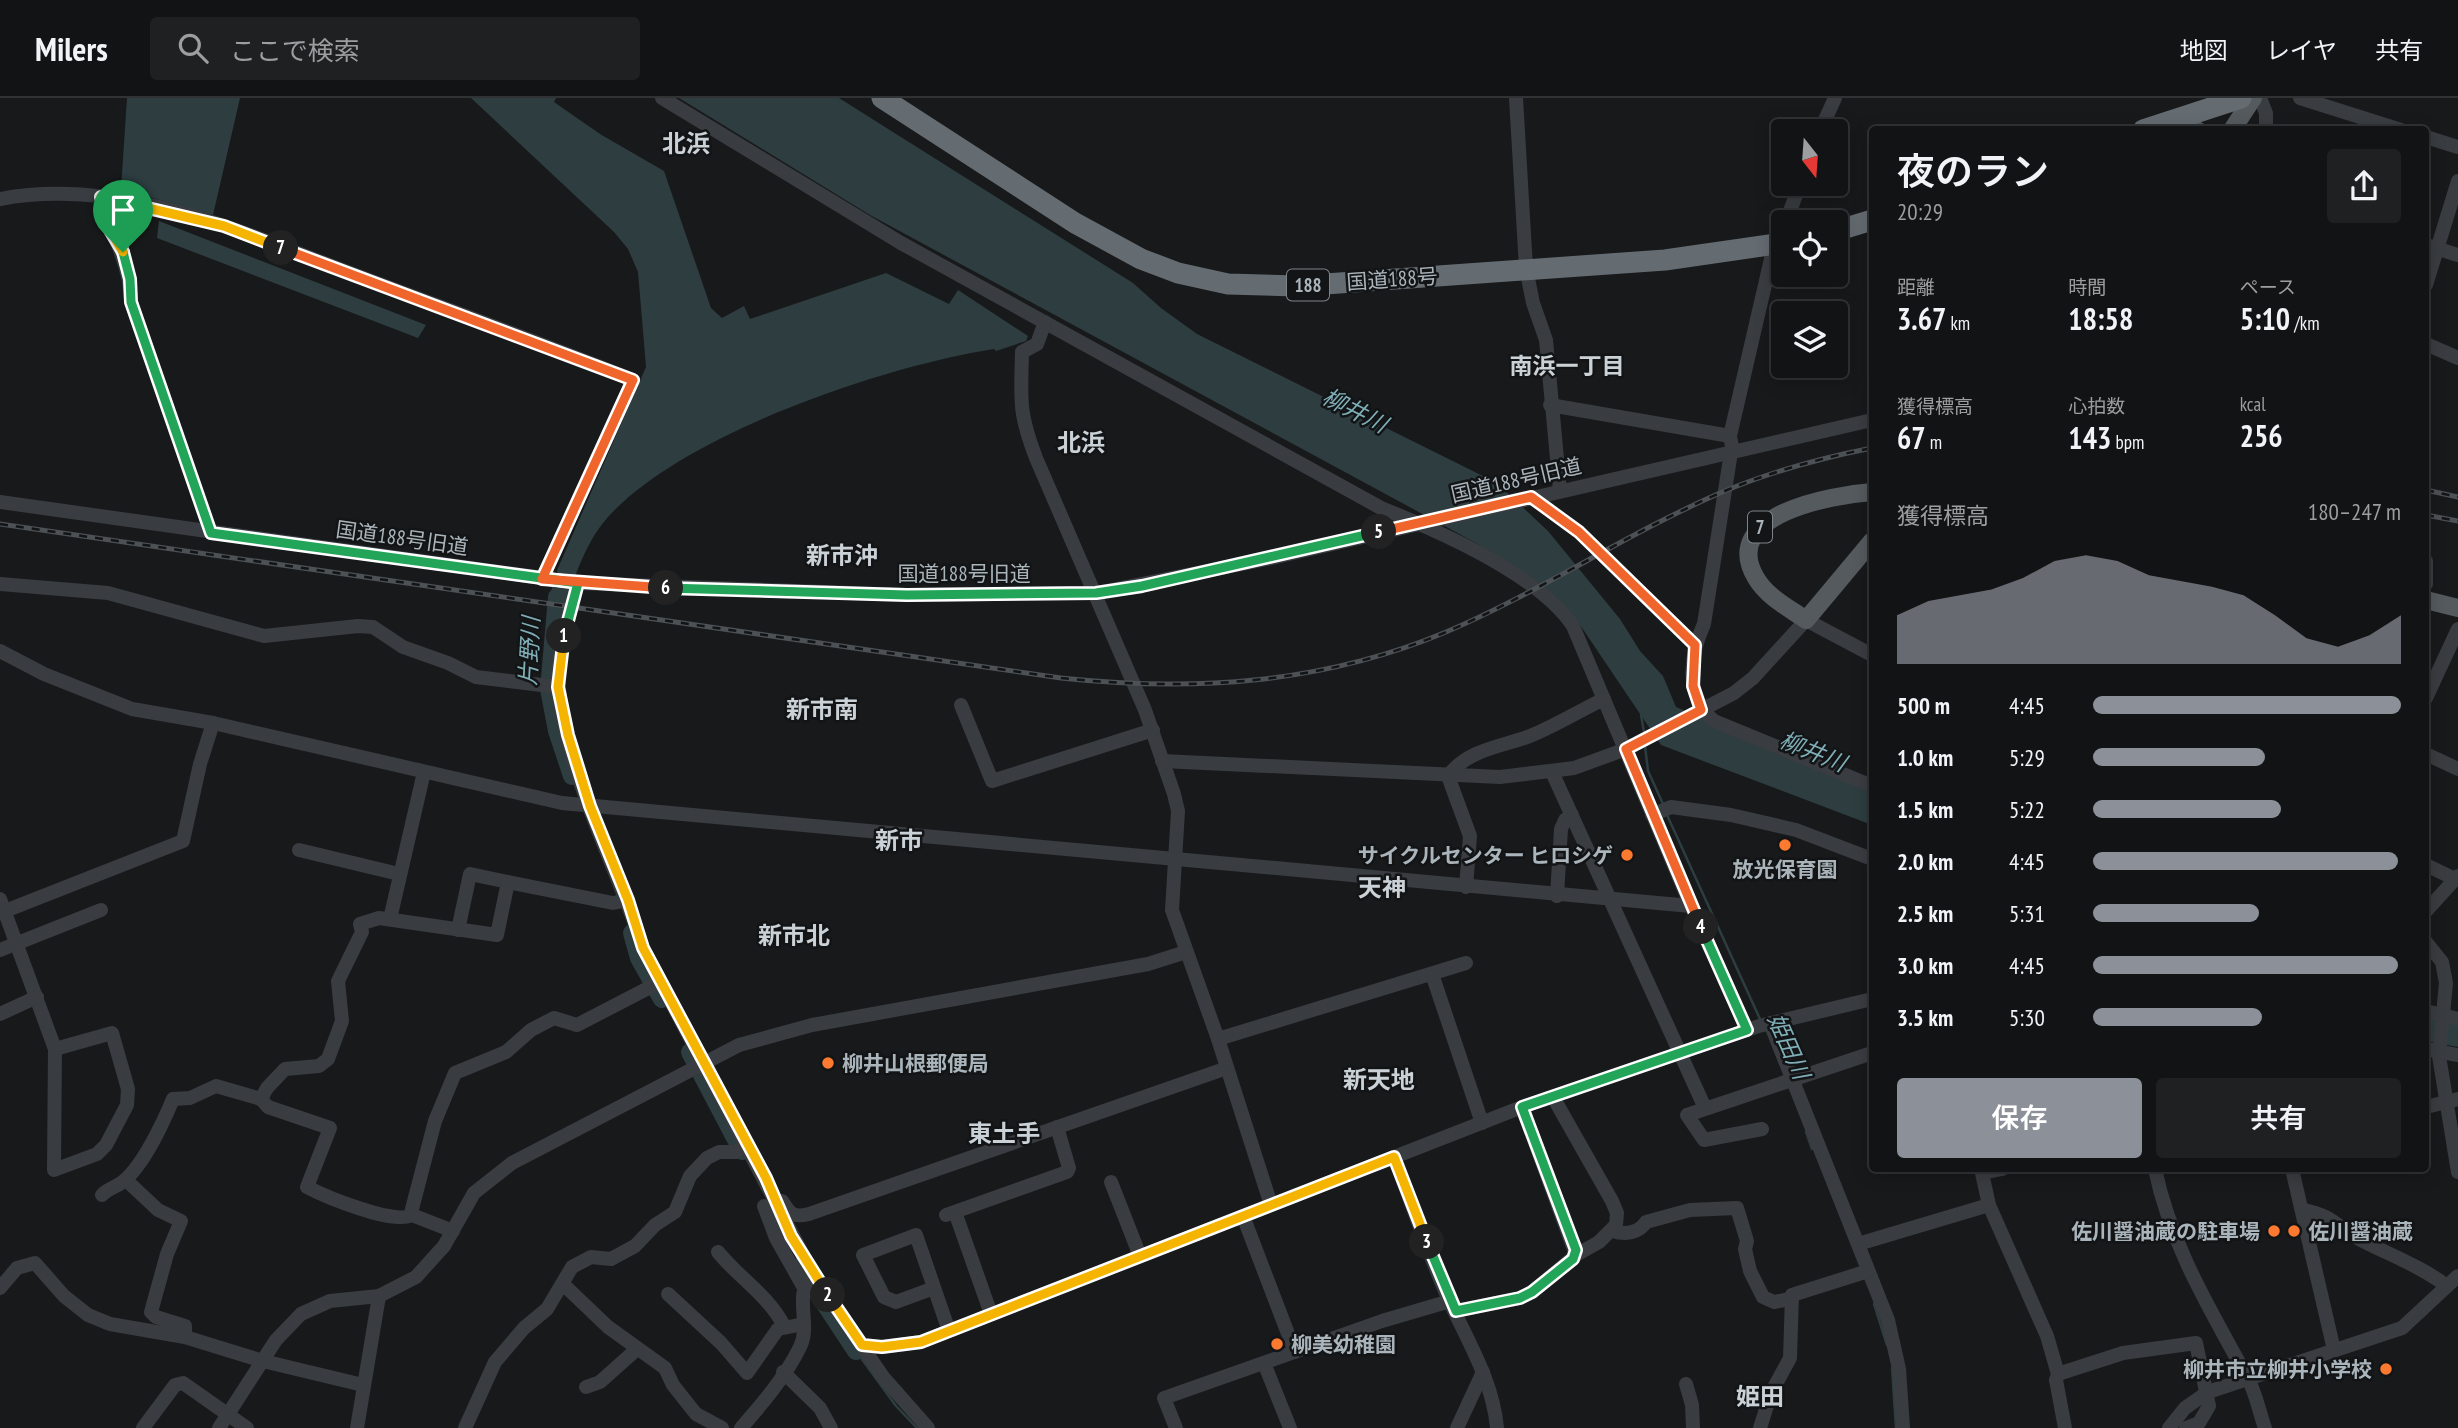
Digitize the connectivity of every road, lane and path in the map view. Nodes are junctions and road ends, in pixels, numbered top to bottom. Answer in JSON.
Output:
{"nodes":[{"id":1,"x":662,"y":98,"type":"edge"},
{"id":2,"x":882,"y":98,"type":"edge"},
{"id":3,"x":1517,"y":98,"type":"edge"},
{"id":4,"x":1835,"y":98,"type":"edge"},
{"id":5,"x":2241,"y":98,"type":"edge"},
{"id":6,"x":2253,"y":98,"type":"edge"},
{"id":7,"x":2260,"y":98,"type":"edge"},
{"id":8,"x":2300,"y":98,"type":"edge"},
{"id":9,"x":1825,"y":119,"type":"edge"},
{"id":10,"x":2174,"y":120,"type":"junction"},
{"id":11,"x":2155,"y":126,"type":"edge"},
{"id":12,"x":2188,"y":126,"type":"edge"},
{"id":13,"x":2235,"y":126,"type":"edge"},
{"id":14,"x":2266,"y":126,"type":"edge"},
{"id":15,"x":2388,"y":126,"type":"edge"},
{"id":16,"x":2429,"y":138,"type":"edge"},
{"id":17,"x":2458,"y":147,"type":"edge"},
{"id":18,"x":2458,"y":181,"type":"edge"},
{"id":19,"x":101,"y":197,"type":"junction"},
{"id":20,"x":0,"y":199,"type":"edge"},
{"id":21,"x":1869,"y":221,"type":"edge"},
{"id":22,"x":1848,"y":227,"type":"edge"},
{"id":23,"x":1771,"y":241,"type":"edge"},
{"id":24,"x":2431,"y":247,"type":"edge"},
{"id":25,"x":2458,"y":255,"type":"edge"},
{"id":26,"x":1526,"y":268,"type":"junction"},
{"id":27,"x":1771,"y":274,"type":"edge"},
{"id":28,"x":1045,"y":322,"type":"junction"},
{"id":29,"x":2429,"y":345,"type":"edge"},
{"id":30,"x":2458,"y":358,"type":"edge"},
{"id":31,"x":1550,"y":405,"type":"junction"},
{"id":32,"x":1869,"y":421,"type":"edge"},
{"id":33,"x":1730,"y":436,"type":"junction"},
{"id":34,"x":1730,"y":453,"type":"junction"},
{"id":35,"x":1560,"y":491,"type":"junction"},
{"id":36,"x":1869,"y":492,"type":"edge"},
{"id":37,"x":1528,"y":498,"type":"junction"},
{"id":38,"x":0,"y":502,"type":"edge"},
{"id":39,"x":1424,"y":522,"type":"junction"},
{"id":40,"x":211,"y":533,"type":"junction"},
{"id":41,"x":1869,"y":545,"type":"edge"},
{"id":42,"x":544,"y":579,"type":"junction"},
{"id":43,"x":574,"y":583,"type":"junction"},
{"id":44,"x":0,"y":584,"type":"edge"},
{"id":45,"x":1096,"y":593,"type":"junction"},
{"id":46,"x":2429,"y":601,"type":"edge"},
{"id":47,"x":2458,"y":608,"type":"edge"},
{"id":48,"x":1806,"y":620,"type":"junction"},
{"id":49,"x":2458,"y":629,"type":"edge"},
{"id":50,"x":1695,"y":645,"type":"junction"},
{"id":51,"x":0,"y":651,"type":"edge"},
{"id":52,"x":1869,"y":653,"type":"edge"},
{"id":53,"x":553,"y":687,"type":"junction"},
{"id":54,"x":2429,"y":692,"type":"edge"},
{"id":55,"x":1604,"y":699,"type":"junction"},
{"id":56,"x":961,"y":705,"type":"dead end"},
{"id":57,"x":1697,"y":711,"type":"junction"},
{"id":58,"x":213,"y":723,"type":"junction"},
{"id":59,"x":1153,"y":730,"type":"junction"},
{"id":60,"x":1626,"y":749,"type":"junction"},
{"id":61,"x":2429,"y":755,"type":"edge"},
{"id":62,"x":1162,"y":761,"type":"junction"},
{"id":63,"x":2458,"y":769,"type":"edge"},
{"id":64,"x":424,"y":772,"type":"junction"},
{"id":65,"x":1552,"y":772,"type":"junction"},
{"id":66,"x":1448,"y":776,"type":"junction"},
{"id":67,"x":1869,"y":785,"type":"edge"},
{"id":68,"x":585,"y":806,"type":"junction"},
{"id":69,"x":1653,"y":814,"type":"junction"},
{"id":70,"x":1572,"y":816,"type":"junction"},
{"id":71,"x":299,"y":850,"type":"dead end"},
{"id":72,"x":1869,"y":858,"type":"edge"},
{"id":73,"x":1173,"y":860,"type":"junction"},
{"id":74,"x":2429,"y":866,"type":"edge"},
{"id":75,"x":399,"y":874,"type":"junction"},
{"id":76,"x":2457,"y":877,"type":"edge"},
{"id":77,"x":508,"y":882,"type":"junction"},
{"id":78,"x":1466,"y":887,"type":"junction"},
{"id":79,"x":1557,"y":896,"type":"junction"},
{"id":80,"x":624,"y":901,"type":"junction"},
{"id":81,"x":1610,"y":901,"type":"junction"},
{"id":82,"x":2,"y":905,"type":"edge"},
{"id":83,"x":1691,"y":906,"type":"junction"},
{"id":84,"x":2429,"y":908,"type":"edge"},
{"id":85,"x":100,"y":910,"type":"dead end"},
{"id":86,"x":390,"y":919,"type":"junction"},
{"id":87,"x":458,"y":930,"type":"junction"},
{"id":88,"x":16,"y":943,"type":"junction"},
{"id":89,"x":2429,"y":946,"type":"edge"},
{"id":90,"x":0,"y":950,"type":"edge"},
{"id":91,"x":1186,"y":952,"type":"junction"},
{"id":92,"x":1466,"y":963,"type":"dead end"},
{"id":93,"x":1432,"y":974,"type":"junction"},
{"id":94,"x":660,"y":982,"type":"junction"},
{"id":95,"x":37,"y":997,"type":"junction"},
{"id":96,"x":1869,"y":1000,"type":"edge"},
{"id":97,"x":2429,"y":1012,"type":"edge"},
{"id":98,"x":0,"y":1014,"type":"edge"},
{"id":99,"x":2449,"y":1019,"type":"edge"},
{"id":100,"x":1761,"y":1026,"type":"junction"},
{"id":101,"x":1218,"y":1039,"type":"junction"},
{"id":102,"x":55,"y":1049,"type":"junction"},
{"id":103,"x":2435,"y":1050,"type":"edge"},
{"id":104,"x":1679,"y":1052,"type":"junction"},
{"id":105,"x":1869,"y":1054,"type":"edge"},
{"id":106,"x":2458,"y":1055,"type":"edge"},
{"id":107,"x":703,"y":1063,"type":"junction"},
{"id":108,"x":1227,"y":1068,"type":"junction"},
{"id":109,"x":1790,"y":1079,"type":"junction"},
{"id":110,"x":1553,"y":1097,"type":"junction"},
{"id":111,"x":261,"y":1099,"type":"junction"},
{"id":112,"x":2452,"y":1100,"type":"edge"},
{"id":113,"x":2429,"y":1106,"type":"edge"},
{"id":114,"x":1522,"y":1107,"type":"junction"},
{"id":115,"x":1705,"y":1108,"type":"junction"},
{"id":116,"x":1482,"y":1123,"type":"junction"},
{"id":117,"x":1057,"y":1127,"type":"junction"},
{"id":118,"x":1762,"y":1129,"type":"dead end"},
{"id":119,"x":741,"y":1149,"type":"junction"},
{"id":120,"x":1394,"y":1157,"type":"junction"},
{"id":121,"x":1987,"y":1172,"type":"edge"},
{"id":122,"x":2156,"y":1172,"type":"edge"},
{"id":123,"x":2293,"y":1172,"type":"edge"},
{"id":124,"x":2458,"y":1172,"type":"edge"},
{"id":125,"x":126,"y":1180,"type":"junction"},
{"id":126,"x":1111,"y":1182,"type":"dead end"},
{"id":127,"x":769,"y":1186,"type":"junction"},
{"id":128,"x":102,"y":1195,"type":"dead end"},
{"id":129,"x":1271,"y":1205,"type":"junction"},
{"id":130,"x":1989,"y":1205,"type":"junction"},
{"id":131,"x":764,"y":1206,"type":"dead end"},
{"id":132,"x":2304,"y":1210,"type":"junction"},
{"id":133,"x":412,"y":1215,"type":"junction"},
{"id":134,"x":1243,"y":1216,"type":"junction"},
{"id":135,"x":453,"y":1231,"type":"junction"},
{"id":136,"x":1613,"y":1231,"type":"junction"},
{"id":137,"x":1858,"y":1244,"type":"junction"},
{"id":138,"x":718,"y":1252,"type":"dead end"},
{"id":139,"x":1576,"y":1255,"type":"junction"},
{"id":140,"x":1140,"y":1256,"type":"junction"},
{"id":141,"x":1868,"y":1271,"type":"junction"},
{"id":142,"x":808,"y":1280,"type":"junction"},
{"id":143,"x":2453,"y":1281,"type":"edge"},
{"id":144,"x":564,"y":1285,"type":"junction"},
{"id":145,"x":0,"y":1288,"type":"edge"},
{"id":146,"x":934,"y":1288,"type":"junction"},
{"id":147,"x":668,"y":1294,"type":"dead end"},
{"id":148,"x":379,"y":1296,"type":"junction"},
{"id":149,"x":1790,"y":1299,"type":"junction"},
{"id":150,"x":1453,"y":1306,"type":"junction"},
{"id":151,"x":991,"y":1314,"type":"junction"},
{"id":152,"x":804,"y":1324,"type":"junction"},
{"id":153,"x":784,"y":1326,"type":"junction"},
{"id":154,"x":949,"y":1331,"type":"junction"},
{"id":155,"x":185,"y":1337,"type":"junction"},
{"id":156,"x":862,"y":1345,"type":"junction"},
{"id":157,"x":637,"y":1349,"type":"junction"},
{"id":158,"x":2334,"y":1350,"type":"junction"},
{"id":159,"x":1294,"y":1352,"type":"junction"},
{"id":160,"x":263,"y":1361,"type":"junction"},
{"id":161,"x":1264,"y":1363,"type":"junction"},
{"id":162,"x":783,"y":1371,"type":"junction"},
{"id":163,"x":1483,"y":1372,"type":"junction"},
{"id":164,"x":2058,"y":1374,"type":"junction"},
{"id":165,"x":2248,"y":1378,"type":"junction"},
{"id":166,"x":1686,"y":1384,"type":"dead end"},
{"id":167,"x":363,"y":1385,"type":"junction"},
{"id":168,"x":586,"y":1387,"type":"dead end"},
{"id":169,"x":2208,"y":1392,"type":"junction"},
{"id":170,"x":228,"y":1414,"type":"junction"},
{"id":171,"x":143,"y":1428,"type":"edge"},
{"id":172,"x":219,"y":1428,"type":"edge"},
{"id":173,"x":247,"y":1428,"type":"edge"},
{"id":174,"x":357,"y":1428,"type":"edge"},
{"id":175,"x":465,"y":1428,"type":"edge"},
{"id":176,"x":722,"y":1428,"type":"edge"},
{"id":177,"x":741,"y":1428,"type":"edge"},
{"id":178,"x":831,"y":1428,"type":"edge"},
{"id":179,"x":928,"y":1428,"type":"edge"},
{"id":180,"x":1176,"y":1428,"type":"edge"},
{"id":181,"x":1290,"y":1428,"type":"edge"},
{"id":182,"x":1457,"y":1428,"type":"edge"},
{"id":183,"x":1497,"y":1428,"type":"edge"},
{"id":184,"x":1693,"y":1428,"type":"edge"},
{"id":185,"x":1760,"y":1428,"type":"edge"},
{"id":186,"x":1903,"y":1428,"type":"edge"},
{"id":187,"x":2065,"y":1428,"type":"edge"},
{"id":188,"x":2169,"y":1428,"type":"edge"},
{"id":189,"x":2186,"y":1428,"type":"edge"},
{"id":190,"x":2265,"y":1428,"type":"edge"}],
"edges":[{"from":1,"to":28,"type":"street"},
{"from":2,"to":26,"type":"highway","name":"国道188号","number":"188"},
{"from":3,"to":26,"type":"street"},
{"from":4,"to":9,"type":"street"},
{"from":5,"to":10,"type":"highway"},
{"from":6,"to":13,"type":"main road"},
{"from":7,"to":14,"type":"street"},
{"from":8,"to":15,"type":"street"},
{"from":10,"to":11,"type":"highway"},
{"from":10,"to":12,"type":"main road"},
{"from":16,"to":17,"type":"street"},
{"from":18,"to":24,"type":"street"},
{"from":19,"to":20,"type":"street"},
{"from":19,"to":40,"type":"street"},
{"from":19,"to":42,"type":"street"},
{"from":21,"to":22,"type":"highway"},
{"from":23,"to":26,"type":"highway","name":"国道188号","number":"188"},
{"from":24,"to":25,"type":"street"},
{"from":26,"to":31,"type":"street"},
{"from":27,"to":33,"type":"street"},
{"from":28,"to":39,"type":"street"},
{"from":28,"to":45,"type":"street"},
{"from":29,"to":30,"type":"street"},
{"from":31,"to":33,"type":"street"},
{"from":31,"to":35,"type":"street"},
{"from":32,"to":34,"type":"street","name":"国道188号旧道"},
{"from":33,"to":34,"type":"street"},
{"from":34,"to":35,"type":"street","name":"国道188号旧道"},
{"from":34,"to":50,"type":"street"},
{"from":35,"to":37,"type":"street","name":"国道188号旧道"},
{"from":36,"to":48,"type":"main road","number":"7"},
{"from":37,"to":39,"type":"street","name":"国道188号旧道"},
{"from":37,"to":50,"type":"street"},
{"from":38,"to":40,"type":"street","name":"国道188号旧道"},
{"from":39,"to":45,"type":"street","name":"国道188号旧道"},
{"from":39,"to":55,"type":"street"},
{"from":40,"to":42,"type":"street","name":"国道188号旧道"},
{"from":41,"to":48,"type":"main road"},
{"from":42,"to":43,"type":"street","name":"国道188号旧道"},
{"from":43,"to":45,"type":"street","name":"国道188号旧道"},
{"from":43,"to":53,"type":"street"},
{"from":44,"to":53,"type":"street"},
{"from":45,"to":59,"type":"street"},
{"from":46,"to":47,"type":"main road"},
{"from":48,"to":52,"type":"street"},
{"from":48,"to":57,"type":"street"},
{"from":49,"to":54,"type":"street"},
{"from":50,"to":57,"type":"street"},
{"from":51,"to":58,"type":"street"},
{"from":53,"to":68,"type":"street"},
{"from":55,"to":60,"type":"street"},
{"from":55,"to":66,"type":"street"},
{"from":56,"to":59,"type":"street"},
{"from":57,"to":60,"type":"street"},
{"from":57,"to":67,"type":"street"},
{"from":58,"to":64,"type":"street"},
{"from":58,"to":82,"type":"street"},
{"from":59,"to":62,"type":"street"},
{"from":60,"to":65,"type":"street"},
{"from":60,"to":69,"type":"street"},
{"from":61,"to":63,"type":"street"},
{"from":62,"to":66,"type":"street"},
{"from":62,"to":73,"type":"street"},
{"from":64,"to":68,"type":"street"},
{"from":64,"to":75,"type":"street"},
{"from":65,"to":66,"type":"street"},
{"from":65,"to":70,"type":"street"},
{"from":66,"to":78,"type":"street"},
{"from":68,"to":73,"type":"street"},
{"from":68,"to":80,"type":"street"},
{"from":69,"to":72,"type":"street"},
{"from":69,"to":83,"type":"street"},
{"from":70,"to":79,"type":"street"},
{"from":70,"to":81,"type":"street"},
{"from":71,"to":75,"type":"street"},
{"from":73,"to":78,"type":"street"},
{"from":73,"to":91,"type":"street"},
{"from":74,"to":76,"type":"street"},
{"from":75,"to":86,"type":"street"},
{"from":76,"to":84,"type":"street"},
{"from":77,"to":80,"type":"street"},
{"from":77,"to":87,"type":"street"},
{"from":77,"to":87,"type":"street"},
{"from":78,"to":79,"type":"street"},
{"from":79,"to":81,"type":"street"},
{"from":80,"to":94,"type":"street"},
{"from":81,"to":83,"type":"street"},
{"from":81,"to":104,"type":"street"},
{"from":82,"to":88,"type":"street"},
{"from":83,"to":100,"type":"street"},
{"from":85,"to":88,"type":"street"},
{"from":86,"to":87,"type":"street"},
{"from":86,"to":111,"type":"street"},
{"from":88,"to":90,"type":"street"},
{"from":88,"to":95,"type":"street"},
{"from":89,"to":99,"type":"street"},
{"from":91,"to":101,"type":"street"},
{"from":91,"to":107,"type":"street"},
{"from":92,"to":93,"type":"street"},
{"from":93,"to":101,"type":"street"},
{"from":93,"to":116,"type":"street"},
{"from":94,"to":107,"type":"street"},
{"from":94,"to":133,"type":"street"},
{"from":95,"to":98,"type":"street"},
{"from":95,"to":102,"type":"street"},
{"from":96,"to":100,"type":"street"},
{"from":97,"to":99,"type":"street"},
{"from":99,"to":103,"type":"street"},
{"from":100,"to":104,"type":"street"},
{"from":100,"to":109,"type":"street"},
{"from":101,"to":108,"type":"street"},
{"from":102,"to":102,"type":"street"},
{"from":103,"to":106,"type":"street"},
{"from":103,"to":112,"type":"street"},
{"from":104,"to":110,"type":"street"},
{"from":104,"to":115,"type":"street"},
{"from":105,"to":109,"type":"street"},
{"from":107,"to":119,"type":"street"},
{"from":107,"to":135,"type":"street"},
{"from":108,"to":117,"type":"street"},
{"from":108,"to":129,"type":"street"},
{"from":109,"to":115,"type":"street"},
{"from":109,"to":137,"type":"street"},
{"from":110,"to":114,"type":"street"},
{"from":110,"to":136,"type":"street"},
{"from":111,"to":125,"type":"street"},
{"from":111,"to":133,"type":"street"},
{"from":112,"to":113,"type":"street"},
{"from":112,"to":124,"type":"street"},
{"from":114,"to":116,"type":"street"},
{"from":114,"to":139,"type":"street"},
{"from":115,"to":118,"type":"street"},
{"from":116,"to":120,"type":"street"},
{"from":117,"to":127,"type":"street"},
{"from":117,"to":151,"type":"street"},
{"from":119,"to":127,"type":"street"},
{"from":119,"to":144,"type":"street"},
{"from":120,"to":129,"type":"street"},
{"from":120,"to":150,"type":"street"},
{"from":121,"to":130,"type":"street"},
{"from":122,"to":165,"type":"street"},
{"from":123,"to":132,"type":"street"},
{"from":125,"to":128,"type":"street"},
{"from":125,"to":155,"type":"street"},
{"from":126,"to":140,"type":"street"},
{"from":127,"to":142,"type":"street"},
{"from":129,"to":134,"type":"street"},
{"from":130,"to":137,"type":"street"},
{"from":130,"to":164,"type":"street"},
{"from":131,"to":142,"type":"street"},
{"from":132,"to":143,"type":"street"},
{"from":132,"to":158,"type":"street"},
{"from":133,"to":135,"type":"street"},
{"from":134,"to":140,"type":"street"},
{"from":134,"to":159,"type":"street"},
{"from":135,"to":148,"type":"street"},
{"from":136,"to":139,"type":"street"},
{"from":136,"to":149,"type":"street"},
{"from":137,"to":141,"type":"street"},
{"from":138,"to":153,"type":"street"},
{"from":139,"to":150,"type":"street"},
{"from":140,"to":151,"type":"street"},
{"from":141,"to":149,"type":"street"},
{"from":141,"to":186,"type":"street"},
{"from":142,"to":152,"type":"street"},
{"from":142,"to":156,"type":"street"},
{"from":143,"to":158,"type":"street"},
{"from":144,"to":157,"type":"street"},
{"from":144,"to":175,"type":"street"},
{"from":145,"to":155,"type":"street"},
{"from":146,"to":146,"type":"street"},
{"from":146,"to":154,"type":"street"},
{"from":147,"to":153,"type":"street"},
{"from":148,"to":160,"type":"street"},
{"from":148,"to":167,"type":"street"},
{"from":149,"to":185,"type":"street"},
{"from":150,"to":159,"type":"street"},
{"from":150,"to":163,"type":"street"},
{"from":151,"to":154,"type":"street"},
{"from":152,"to":153,"type":"street"},
{"from":152,"to":162,"type":"street"},
{"from":154,"to":156,"type":"street"},
{"from":155,"to":160,"type":"street"},
{"from":156,"to":179,"type":"street"},
{"from":157,"to":168,"type":"street"},
{"from":157,"to":176,"type":"street"},
{"from":158,"to":165,"type":"street"},
{"from":159,"to":161,"type":"street"},
{"from":160,"to":167,"type":"street"},
{"from":160,"to":170,"type":"street"},
{"from":161,"to":180,"type":"street"},
{"from":161,"to":181,"type":"street"},
{"from":162,"to":177,"type":"street"},
{"from":162,"to":178,"type":"street"},
{"from":163,"to":182,"type":"street"},
{"from":163,"to":183,"type":"street"},
{"from":164,"to":169,"type":"street"},
{"from":164,"to":187,"type":"street"},
{"from":165,"to":169,"type":"street"},
{"from":165,"to":190,"type":"street"},
{"from":166,"to":184,"type":"street"},
{"from":167,"to":174,"type":"street"},
{"from":169,"to":188,"type":"street"},
{"from":169,"to":189,"type":"street"},
{"from":170,"to":171,"type":"street"},
{"from":170,"to":172,"type":"street"},
{"from":170,"to":173,"type":"street"}]}
